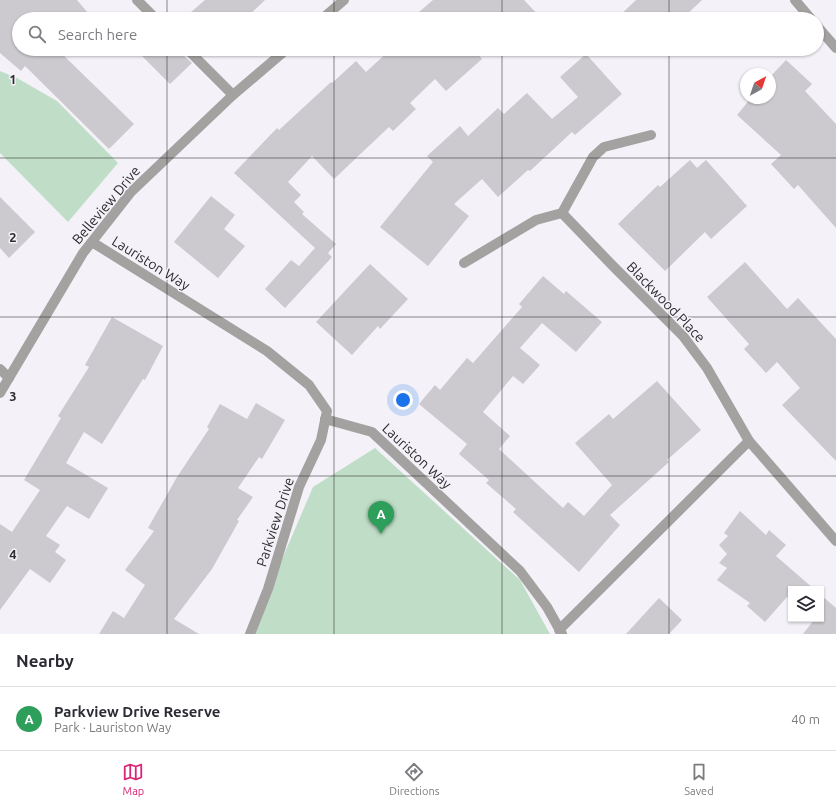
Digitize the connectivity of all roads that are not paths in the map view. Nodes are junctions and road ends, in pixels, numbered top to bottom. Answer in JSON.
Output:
{"nodes":[{"id":1,"x":137,"y":0,"type":"edge"},
{"id":2,"x":344,"y":0,"type":"edge"},
{"id":3,"x":795,"y":0,"type":"edge"},
{"id":4,"x":149,"y":12,"type":"edge"},
{"id":5,"x":330,"y":12,"type":"edge"},
{"id":6,"x":805,"y":12,"type":"edge"},
{"id":7,"x":824,"y":34,"type":"edge"},
{"id":8,"x":836,"y":48,"type":"edge"},
{"id":9,"x":194,"y":56,"type":"edge"},
{"id":10,"x":279,"y":56,"type":"edge"},
{"id":11,"x":233,"y":95,"type":"junction"},
{"id":12,"x":651,"y":135,"type":"dead end"},
{"id":13,"x":562,"y":213,"type":"junction"},
{"id":14,"x":92,"y":242,"type":"junction"},
{"id":15,"x":464,"y":263,"type":"dead end"},
{"id":16,"x":0,"y":369,"type":"edge"},
{"id":17,"x":8,"y":378,"type":"junction"},
{"id":18,"x":0,"y":393,"type":"edge"},
{"id":19,"x":325,"y":419,"type":"junction"},
{"id":20,"x":749,"y":441,"type":"junction"},
{"id":21,"x":836,"y":541,"type":"edge"},
{"id":22,"x":561,"y":632,"type":"edge"},
{"id":23,"x":250,"y":634,"type":"edge"}],
"edges":[{"from":1,"to":4,"type":"street"},
{"from":2,"to":5,"type":"street"},
{"from":3,"to":6,"type":"street"},
{"from":7,"to":8,"type":"street"},
{"from":9,"to":11,"type":"street"},
{"from":10,"to":11,"type":"street","name":"Belleview Drive"},
{"from":11,"to":14,"type":"street","name":"Belleview Drive"},
{"from":12,"to":13,"type":"street"},
{"from":13,"to":15,"type":"street"},
{"from":13,"to":20,"type":"street","name":"Blackwood Place"},
{"from":14,"to":17,"type":"street","name":"Belleview Drive"},
{"from":14,"to":19,"type":"street","name":"Lauriston Way"},
{"from":16,"to":17,"type":"street"},
{"from":17,"to":18,"type":"street","name":"Belleview Drive"},
{"from":19,"to":22,"type":"street","name":"Lauriston Way"},
{"from":19,"to":23,"type":"street","name":"Parkview Drive"},
{"from":20,"to":21,"type":"street","name":"Blackwood Place"},
{"from":20,"to":22,"type":"street"}]}
